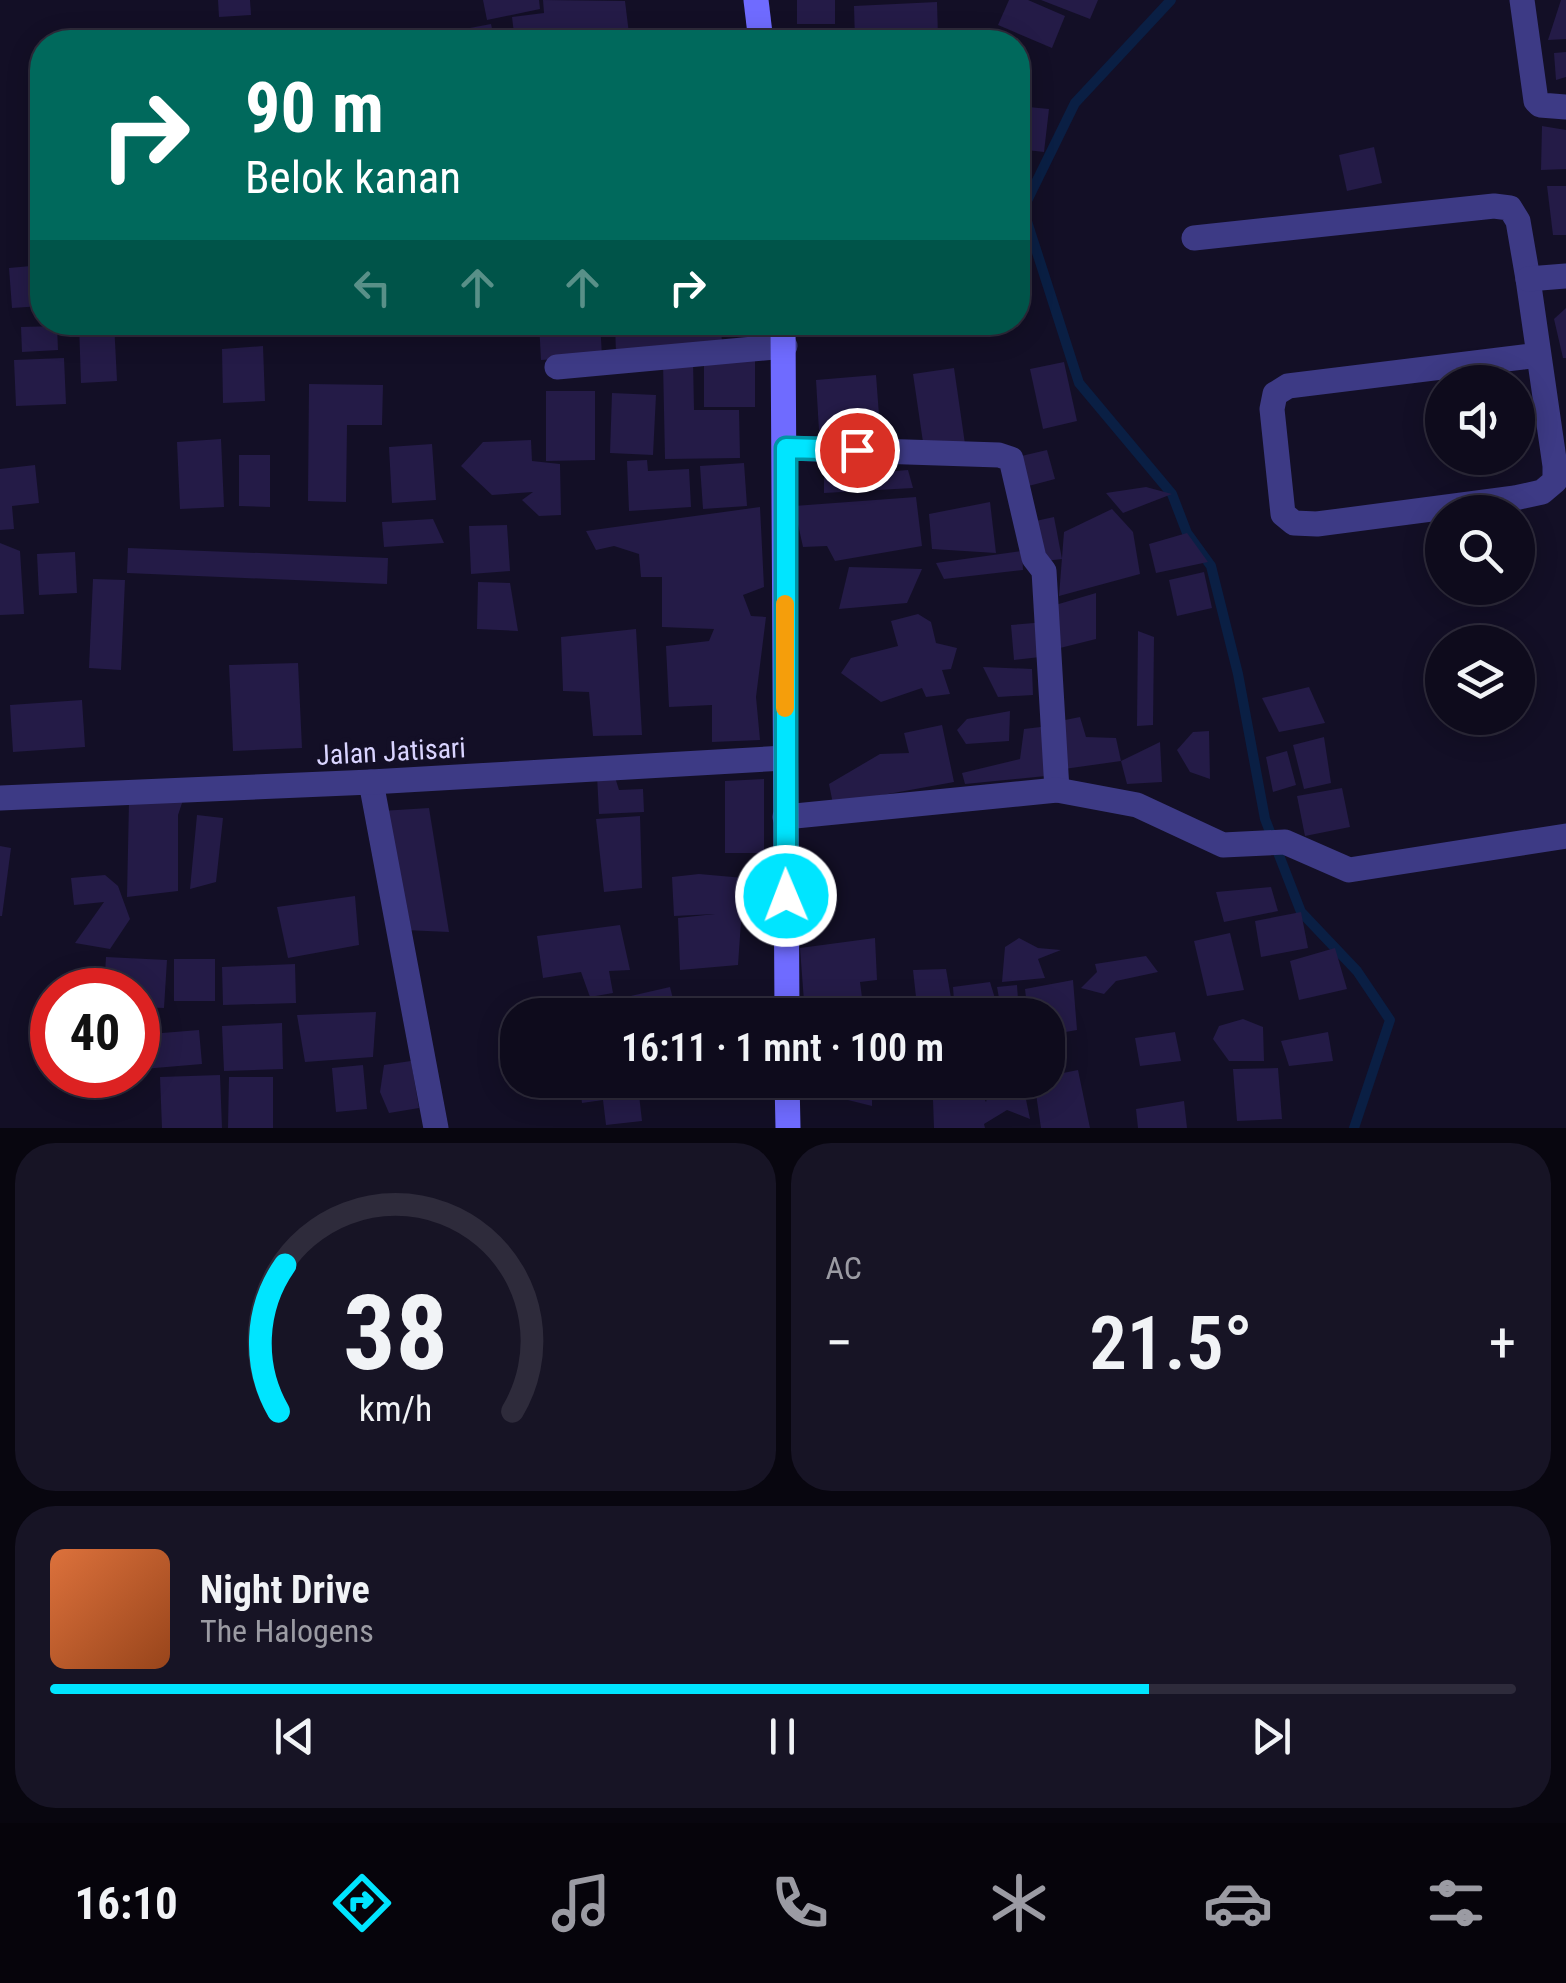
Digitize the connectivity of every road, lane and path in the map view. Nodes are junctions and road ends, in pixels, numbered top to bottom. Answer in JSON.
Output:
{"nodes":[{"id":1,"x":756,"y":0,"type":"edge"},
{"id":2,"x":1522,"y":0,"type":"edge"},
{"id":3,"x":759,"y":30,"type":"edge"},
{"id":4,"x":1566,"y":107,"type":"edge"},
{"id":5,"x":1194,"y":238,"type":"dead end"},
{"id":6,"x":1566,"y":276,"type":"edge"},
{"id":7,"x":1528,"y":278,"type":"junction"},
{"id":8,"x":777,"y":335,"type":"edge"},
{"id":9,"x":784,"y":335,"type":"edge"},
{"id":10,"x":1538,"y":354,"type":"junction"},
{"id":11,"x":557,"y":367,"type":"dead end"},
{"id":12,"x":786,"y":448,"type":"junction"},
{"id":13,"x":785,"y":758,"type":"junction"},
{"id":14,"x":371,"y":782,"type":"junction"},
{"id":15,"x":1057,"y":790,"type":"junction"},
{"id":16,"x":0,"y":798,"type":"edge"},
{"id":17,"x":785,"y":817,"type":"junction"},
{"id":18,"x":1566,"y":836,"type":"edge"},
{"id":19,"x":787,"y":998,"type":"edge"},
{"id":20,"x":787,"y":1098,"type":"edge"},
{"id":21,"x":436,"y":1128,"type":"edge"},
{"id":22,"x":788,"y":1128,"type":"edge"}],
"edges":[{"from":1,"to":3,"type":"street"},
{"from":2,"to":4,"type":"street"},
{"from":5,"to":7,"type":"street"},
{"from":6,"to":7,"type":"street"},
{"from":7,"to":10,"type":"street"},
{"from":8,"to":11,"type":"street"},
{"from":9,"to":12,"type":"street"},
{"from":10,"to":10,"type":"street"},
{"from":12,"to":13,"type":"street"},
{"from":12,"to":15,"type":"street"},
{"from":13,"to":14,"type":"street","name":"Jalan Jatisari"},
{"from":13,"to":17,"type":"street"},
{"from":14,"to":16,"type":"street","name":"Jalan Jatisari"},
{"from":14,"to":21,"type":"street"},
{"from":15,"to":17,"type":"street"},
{"from":15,"to":18,"type":"street"},
{"from":17,"to":19,"type":"street"},
{"from":20,"to":22,"type":"street"}]}
